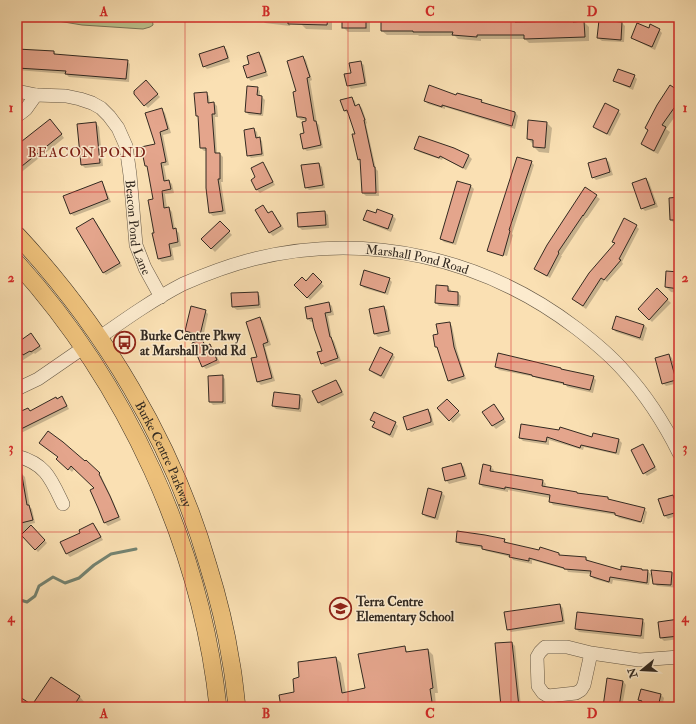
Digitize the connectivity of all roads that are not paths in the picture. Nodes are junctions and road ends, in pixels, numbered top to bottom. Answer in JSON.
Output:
{"nodes":[{"id":1,"x":17,"y":91,"type":"edge"},
{"id":2,"x":36,"y":95,"type":"junction"},
{"id":3,"x":17,"y":116,"type":"edge"},
{"id":4,"x":17,"y":235,"type":"edge"},
{"id":5,"x":17,"y":263,"type":"edge"},
{"id":6,"x":161,"y":296,"type":"junction"},
{"id":7,"x":100,"y":337,"type":"junction"},
{"id":8,"x":83,"y":348,"type":"junction"},
{"id":9,"x":17,"y":389,"type":"edge"},
{"id":10,"x":679,"y":453,"type":"edge"},
{"id":11,"x":17,"y":456,"type":"edge"},
{"id":12,"x":63,"y":504,"type":"dead end"},
{"id":13,"x":591,"y":653,"type":"junction"},
{"id":14,"x":679,"y":657,"type":"edge"},
{"id":15,"x":218,"y":707,"type":"edge"},
{"id":16,"x":237,"y":707,"type":"edge"}],
"edges":[{"from":1,"to":2,"type":"street","name":"Beacon Pond Lane"},
{"from":2,"to":3,"type":"street"},
{"from":2,"to":6,"type":"street","name":"Beacon Pond Lane"},
{"from":4,"to":7,"type":"main road","name":"Burke Centre Parkway"},
{"from":5,"to":8,"type":"main road","name":"Burke Centre Parkway"},
{"from":6,"to":7,"type":"street","name":"Marshall Pond Road"},
{"from":6,"to":10,"type":"street","name":"Marshall Pond Road"},
{"from":7,"to":8,"type":"main road"},
{"from":7,"to":16,"type":"main road","name":"Burke Centre Parkway"},
{"from":8,"to":9,"type":"street"},
{"from":8,"to":15,"type":"main road","name":"Burke Centre Parkway"},
{"from":11,"to":12,"type":"street"},
{"from":13,"to":13,"type":"street"},
{"from":13,"to":14,"type":"street"}]}
